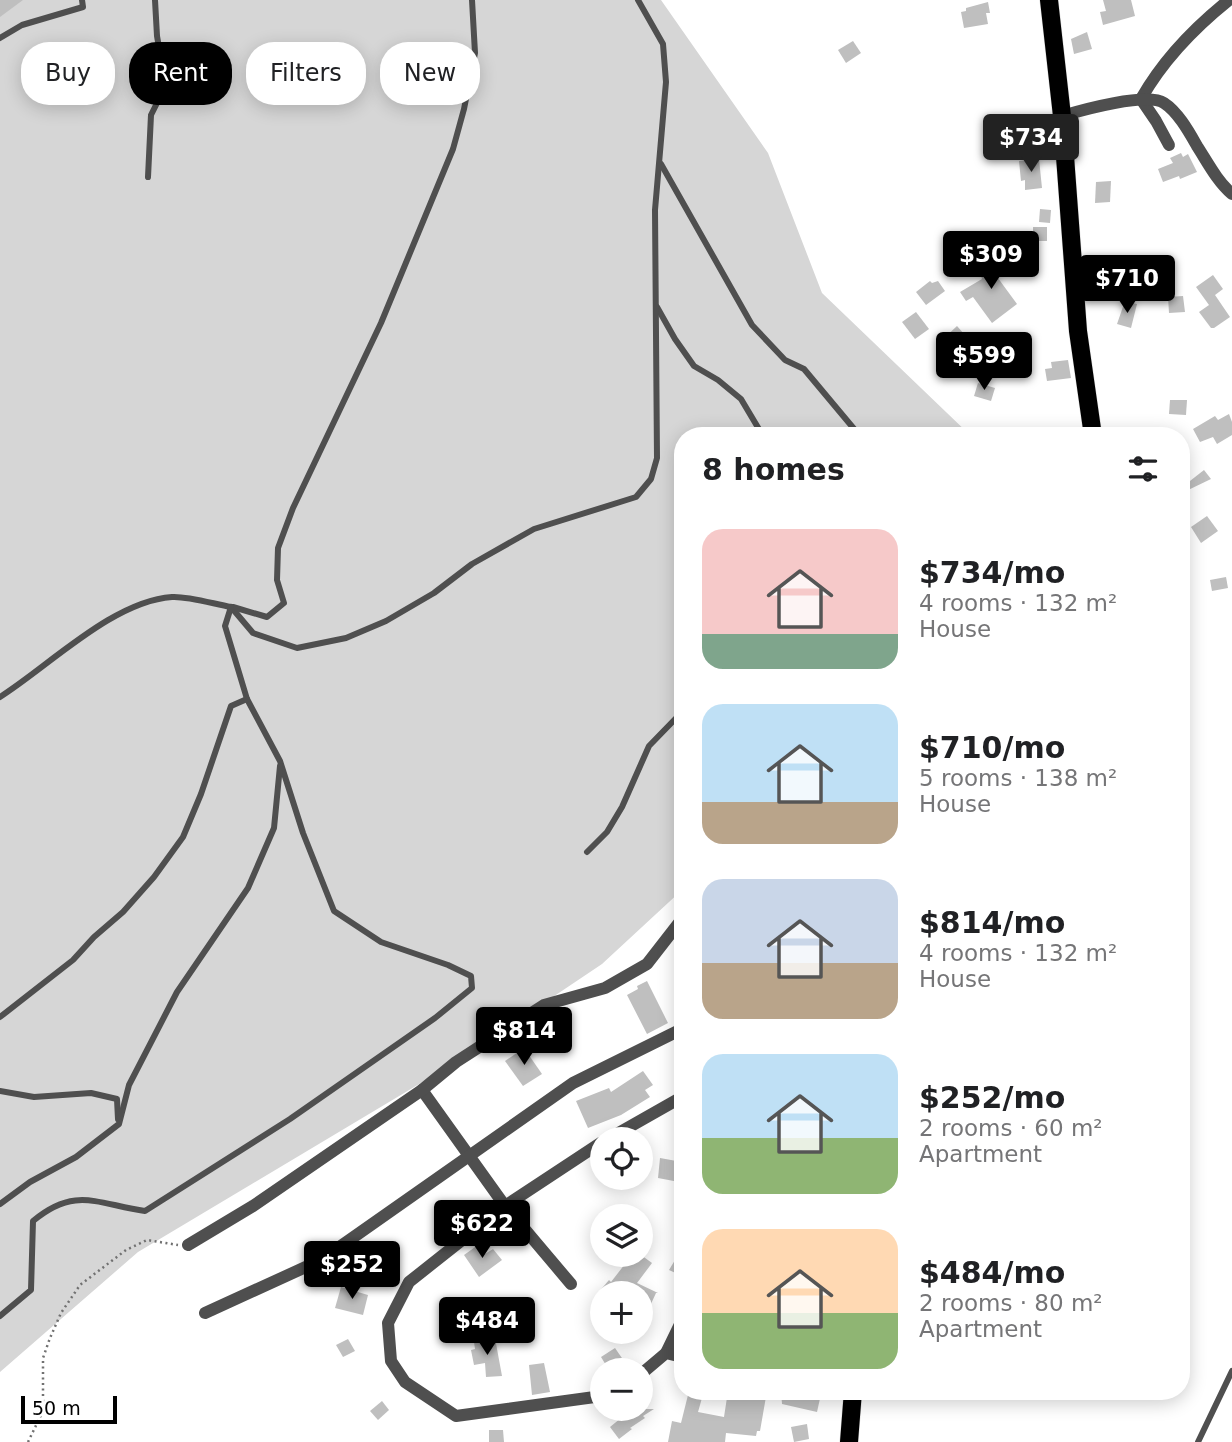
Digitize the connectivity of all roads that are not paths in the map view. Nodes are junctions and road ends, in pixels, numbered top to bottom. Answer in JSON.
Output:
{"nodes":[{"id":1,"x":82,"y":0,"type":"edge"},
{"id":2,"x":155,"y":0,"type":"edge"},
{"id":3,"x":472,"y":0,"type":"edge"},
{"id":4,"x":638,"y":0,"type":"edge"},
{"id":5,"x":1049,"y":0,"type":"edge"},
{"id":6,"x":1228,"y":0,"type":"edge"},
{"id":7,"x":0,"y":38,"type":"edge"},
{"id":8,"x":1141,"y":99,"type":"junction"},
{"id":9,"x":1062,"y":116,"type":"junction"},
{"id":10,"x":1169,"y":145,"type":"dead end"},
{"id":11,"x":660,"y":162,"type":"junction"},
{"id":12,"x":148,"y":177,"type":"dead end"},
{"id":13,"x":1232,"y":194,"type":"edge"},
{"id":14,"x":656,"y":305,"type":"junction"},
{"id":15,"x":758,"y":427,"type":"edge"},
{"id":16,"x":852,"y":427,"type":"edge"},
{"id":17,"x":1092,"y":427,"type":"edge"},
{"id":18,"x":231,"y":607,"type":"junction"},
{"id":19,"x":0,"y":696,"type":"edge"},
{"id":20,"x":247,"y":699,"type":"junction"},
{"id":21,"x":674,"y":720,"type":"edge"},
{"id":22,"x":280,"y":761,"type":"junction"},
{"id":23,"x":587,"y":852,"type":"dead end"},
{"id":24,"x":674,"y":929,"type":"edge"},
{"id":25,"x":0,"y":1017,"type":"edge"},
{"id":26,"x":674,"y":1033,"type":"edge"},
{"id":27,"x":422,"y":1090,"type":"junction"},
{"id":28,"x":0,"y":1091,"type":"edge"},
{"id":29,"x":674,"y":1102,"type":"edge"},
{"id":30,"x":119,"y":1124,"type":"junction"},
{"id":31,"x":629,"y":1127,"type":"edge"},
{"id":32,"x":590,"y":1150,"type":"edge"},
{"id":33,"x":467,"y":1156,"type":"junction"},
{"id":34,"x":0,"y":1204,"type":"edge"},
{"id":35,"x":505,"y":1206,"type":"junction"},
{"id":36,"x":188,"y":1245,"type":"road end"},
{"id":37,"x":571,"y":1284,"type":"dead end"},
{"id":38,"x":205,"y":1312,"type":"dead end"},
{"id":39,"x":0,"y":1316,"type":"edge"},
{"id":40,"x":674,"y":1336,"type":"edge"},
{"id":41,"x":666,"y":1353,"type":"junction"},
{"id":42,"x":674,"y":1355,"type":"edge"},
{"id":43,"x":653,"y":1364,"type":"edge"},
{"id":44,"x":1232,"y":1371,"type":"edge"},
{"id":45,"x":590,"y":1398,"type":"edge"},
{"id":46,"x":852,"y":1400,"type":"edge"},
{"id":47,"x":849,"y":1442,"type":"edge"},
{"id":48,"x":1198,"y":1442,"type":"edge"}],
"edges":[{"from":1,"to":7,"type":"lane"},
{"from":2,"to":12,"type":"lane"},
{"from":3,"to":18,"type":"lane"},
{"from":4,"to":11,"type":"lane"},
{"from":5,"to":9,"type":"main road"},
{"from":6,"to":8,"type":"street"},
{"from":8,"to":9,"type":"street"},
{"from":8,"to":10,"type":"street"},
{"from":8,"to":13,"type":"street"},
{"from":9,"to":17,"type":"main road"},
{"from":11,"to":14,"type":"lane"},
{"from":11,"to":16,"type":"lane"},
{"from":14,"to":15,"type":"lane"},
{"from":14,"to":18,"type":"lane"},
{"from":18,"to":19,"type":"lane"},
{"from":18,"to":20,"type":"lane"},
{"from":20,"to":22,"type":"lane"},
{"from":20,"to":25,"type":"lane"},
{"from":21,"to":23,"type":"lane"},
{"from":22,"to":30,"type":"lane"},
{"from":22,"to":39,"type":"lane"},
{"from":24,"to":27,"type":"street"},
{"from":26,"to":33,"type":"street"},
{"from":27,"to":33,"type":"street"},
{"from":27,"to":36,"type":"street"},
{"from":28,"to":30,"type":"lane"},
{"from":29,"to":31,"type":"street"},
{"from":30,"to":34,"type":"lane"},
{"from":32,"to":35,"type":"street"},
{"from":33,"to":35,"type":"street"},
{"from":33,"to":38,"type":"street"},
{"from":35,"to":37,"type":"street"},
{"from":35,"to":45,"type":"street"},
{"from":40,"to":41,"type":"street"},
{"from":41,"to":42,"type":"street"},
{"from":41,"to":43,"type":"street"},
{"from":44,"to":48,"type":"lane"},
{"from":46,"to":47,"type":"main road"}]}
